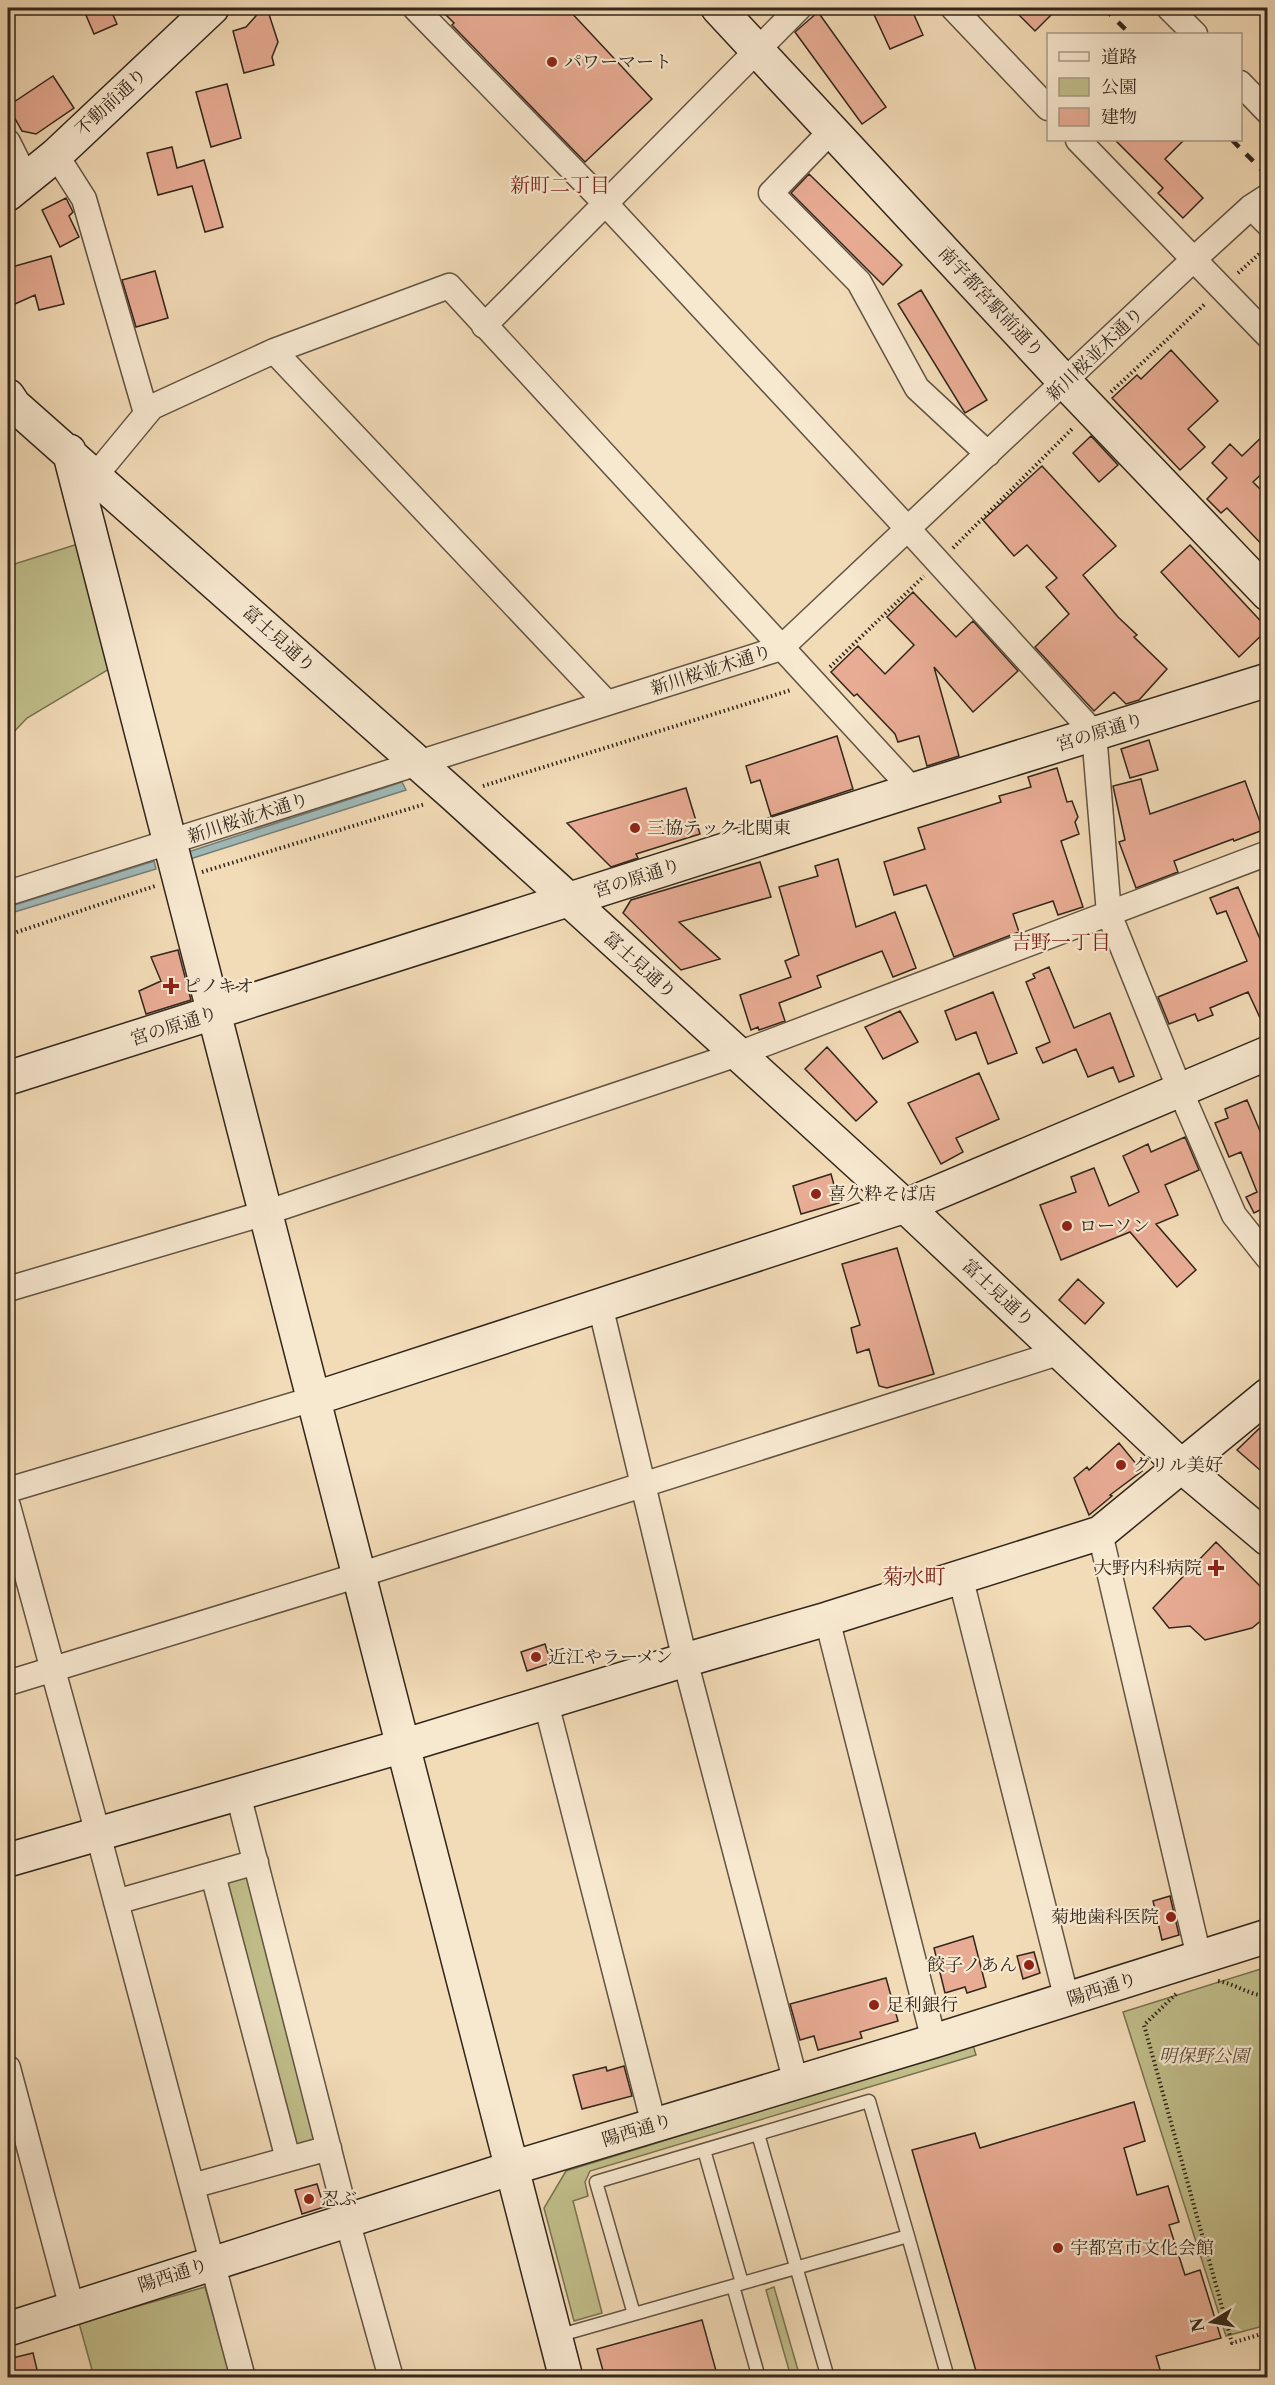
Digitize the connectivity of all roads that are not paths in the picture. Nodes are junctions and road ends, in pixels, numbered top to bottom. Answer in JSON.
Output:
{"nodes":[{"id":1,"x":212,"y":8,"type":"edge"},
{"id":2,"x":415,"y":8,"type":"edge"},
{"id":3,"x":718,"y":8,"type":"edge"},
{"id":4,"x":800,"y":8,"type":"edge"},
{"id":5,"x":953,"y":8,"type":"edge"},
{"id":6,"x":1169,"y":8,"type":"edge"},
{"id":7,"x":1194,"y":33,"type":"edge"},
{"id":8,"x":756,"y":50,"type":"junction"},
{"id":9,"x":1242,"y":85,"type":"edge"},
{"id":10,"x":1047,"y":107,"type":"edge"},
{"id":11,"x":1268,"y":112,"type":"edge"},
{"id":12,"x":831,"y":131,"type":"junction"},
{"id":13,"x":8,"y":141,"type":"edge"},
{"id":14,"x":1079,"y":141,"type":"edge"},
{"id":15,"x":56,"y":154,"type":"junction"},
{"id":16,"x":17,"y":187,"type":"edge"},
{"id":17,"x":605,"y":203,"type":"junction"},
{"id":18,"x":1262,"y":209,"type":"edge"},
{"id":19,"x":1193,"y":260,"type":"junction"},
{"id":20,"x":484,"y":326,"type":"junction"},
{"id":21,"x":1268,"y":336,"type":"edge"},
{"id":22,"x":274,"y":351,"type":"junction"},
{"id":23,"x":1065,"y":382,"type":"junction"},
{"id":24,"x":10,"y":402,"type":"edge"},
{"id":25,"x":147,"y":414,"type":"junction"},
{"id":26,"x":69,"y":451,"type":"junction"},
{"id":27,"x":988,"y":454,"type":"junction"},
{"id":28,"x":95,"y":476,"type":"junction"},
{"id":29,"x":908,"y":529,"type":"junction"},
{"id":30,"x":1268,"y":594,"type":"edge"},
{"id":31,"x":781,"y":648,"type":"junction"},
{"id":32,"x":1268,"y":681,"type":"edge"},
{"id":33,"x":607,"y":703,"type":"junction"},
{"id":34,"x":1094,"y":733,"type":"junction"},
{"id":35,"x":417,"y":762,"type":"junction"},
{"id":36,"x":913,"y":790,"type":"junction"},
{"id":37,"x":170,"y":843,"type":"junction"},
{"id":38,"x":1268,"y":854,"type":"edge"},
{"id":39,"x":8,"y":893,"type":"edge"},
{"id":40,"x":568,"y":899,"type":"junction"},
{"id":41,"x":1109,"y":914,"type":"junction"},
{"id":42,"x":214,"y":1013,"type":"junction"},
{"id":43,"x":1268,"y":1053,"type":"edge"},
{"id":44,"x":738,"y":1054,"type":"junction"},
{"id":45,"x":8,"y":1078,"type":"edge"},
{"id":46,"x":1180,"y":1090,"type":"junction"},
{"id":47,"x":905,"y":1206,"type":"junction"},
{"id":48,"x":265,"y":1213,"type":"junction"},
{"id":49,"x":1268,"y":1258,"type":"edge"},
{"id":50,"x":8,"y":1289,"type":"edge"},
{"id":51,"x":600,"y":1305,"type":"junction"},
{"id":52,"x":1061,"y":1352,"type":"junction"},
{"id":53,"x":1268,"y":1395,"type":"edge"},
{"id":54,"x":313,"y":1399,"type":"junction"},
{"id":55,"x":1180,"y":1466,"type":"junction"},
{"id":56,"x":642,"y":1485,"type":"junction"},
{"id":57,"x":8,"y":1490,"type":"edge"},
{"id":58,"x":8,"y":1506,"type":"edge"},
{"id":59,"x":1100,"y":1533,"type":"junction"},
{"id":60,"x":1268,"y":1539,"type":"edge"},
{"id":61,"x":359,"y":1575,"type":"junction"},
{"id":62,"x":960,"y":1576,"type":"junction"},
{"id":63,"x":827,"y":1619,"type":"junction"},
{"id":64,"x":685,"y":1660,"type":"junction"},
{"id":65,"x":52,"y":1670,"type":"junction"},
{"id":66,"x":8,"y":1683,"type":"edge"},
{"id":67,"x":546,"y":1703,"type":"junction"},
{"id":68,"x":403,"y":1746,"type":"junction"},
{"id":69,"x":238,"y":1794,"type":"junction"},
{"id":70,"x":98,"y":1834,"type":"junction"},
{"id":71,"x":8,"y":1860,"type":"edge"},
{"id":72,"x":256,"y":1862,"type":"junction"},
{"id":73,"x":213,"y":1875,"type":"junction"},
{"id":74,"x":116,"y":1902,"type":"junction"},
{"id":75,"x":1268,"y":1936,"type":"edge"},
{"id":76,"x":1204,"y":1968,"type":"junction"},
{"id":77,"x":1067,"y":2000,"type":"junction"},
{"id":78,"x":934,"y":2041,"type":"junction"},
{"id":79,"x":8,"y":2068,"type":"edge"},
{"id":80,"x":796,"y":2083,"type":"junction"},
{"id":81,"x":654,"y":2125,"type":"junction"},
{"id":82,"x":758,"y":2134,"type":"junction"},
{"id":83,"x":329,"y":2148,"type":"junction"},
{"id":84,"x":704,"y":2150,"type":"junction"},
{"id":85,"x":288,"y":2159,"type":"junction"},
{"id":86,"x":512,"y":2168,"type":"junction"},
{"id":87,"x":192,"y":2186,"type":"junction"},
{"id":88,"x":347,"y":2220,"type":"junction"},
{"id":89,"x":908,"y":2236,"type":"junction"},
{"id":90,"x":212,"y":2263,"type":"junction"},
{"id":91,"x":796,"y":2268,"type":"junction"},
{"id":92,"x":737,"y":2285,"type":"junction"},
{"id":93,"x":72,"y":2308,"type":"junction"},
{"id":94,"x":634,"y":2314,"type":"junction"},
{"id":95,"x":8,"y":2329,"type":"edge"},
{"id":96,"x":556,"y":2337,"type":"junction"},
{"id":97,"x":243,"y":2378,"type":"edge"},
{"id":98,"x":391,"y":2378,"type":"edge"},
{"id":99,"x":566,"y":2378,"type":"edge"},
{"id":100,"x":759,"y":2378,"type":"edge"},
{"id":101,"x":828,"y":2378,"type":"edge"},
{"id":102,"x":948,"y":2378,"type":"edge"}],
"edges":[{"from":1,"to":15,"type":"street","name":"不動前通り"},
{"from":2,"to":17,"type":"street"},
{"from":3,"to":8,"type":"street","name":"南宇都宮駅前通り"},
{"from":4,"to":8,"type":"street"},
{"from":5,"to":10,"type":"street"},
{"from":6,"to":7,"type":"street"},
{"from":8,"to":12,"type":"street","name":"南宇都宮駅前通り"},
{"from":8,"to":17,"type":"street"},
{"from":9,"to":11,"type":"street"},
{"from":12,"to":23,"type":"street","name":"南宇都宮駅前通り"},
{"from":12,"to":27,"type":"street"},
{"from":13,"to":16,"type":"street"},
{"from":14,"to":19,"type":"street"},
{"from":15,"to":16,"type":"street","name":"不動前通り"},
{"from":15,"to":25,"type":"street"},
{"from":17,"to":20,"type":"street"},
{"from":17,"to":29,"type":"street"},
{"from":18,"to":19,"type":"street","name":"新川桜並木通り"},
{"from":19,"to":21,"type":"street"},
{"from":19,"to":23,"type":"street","name":"新川桜並木通り"},
{"from":20,"to":22,"type":"street"},
{"from":20,"to":31,"type":"street"},
{"from":22,"to":25,"type":"street"},
{"from":22,"to":33,"type":"street"},
{"from":23,"to":27,"type":"street","name":"新川桜並木通り"},
{"from":23,"to":30,"type":"street","name":"南宇都宮駅前通り"},
{"from":24,"to":26,"type":"street","name":"富士見通り"},
{"from":25,"to":28,"type":"street"},
{"from":26,"to":28,"type":"street","name":"富士見通り"},
{"from":26,"to":37,"type":"street"},
{"from":27,"to":29,"type":"street","name":"新川桜並木通り"},
{"from":28,"to":35,"type":"street","name":"富士見通り"},
{"from":29,"to":31,"type":"street","name":"新川桜並木通り"},
{"from":29,"to":34,"type":"street"},
{"from":31,"to":33,"type":"street","name":"新川桜並木通り"},
{"from":31,"to":36,"type":"street"},
{"from":32,"to":34,"type":"street","name":"宮の原通り"},
{"from":33,"to":35,"type":"street","name":"新川桜並木通り"},
{"from":34,"to":36,"type":"street","name":"宮の原通り"},
{"from":34,"to":41,"type":"street"},
{"from":35,"to":37,"type":"street","name":"新川桜並木通り"},
{"from":35,"to":40,"type":"street","name":"富士見通り"},
{"from":36,"to":40,"type":"street","name":"宮の原通り"},
{"from":37,"to":39,"type":"street","name":"新川桜並木通り"},
{"from":37,"to":42,"type":"street"},
{"from":38,"to":41,"type":"street"},
{"from":40,"to":42,"type":"street","name":"宮の原通り"},
{"from":40,"to":44,"type":"street","name":"富士見通り"},
{"from":41,"to":44,"type":"street"},
{"from":41,"to":46,"type":"street"},
{"from":42,"to":45,"type":"street","name":"宮の原通り"},
{"from":42,"to":48,"type":"street"},
{"from":43,"to":46,"type":"street"},
{"from":44,"to":47,"type":"street","name":"富士見通り"},
{"from":44,"to":48,"type":"street"},
{"from":46,"to":47,"type":"street"},
{"from":46,"to":49,"type":"street"},
{"from":47,"to":51,"type":"street"},
{"from":47,"to":52,"type":"street","name":"富士見通り"},
{"from":48,"to":50,"type":"street"},
{"from":48,"to":54,"type":"street"},
{"from":51,"to":54,"type":"street"},
{"from":51,"to":56,"type":"street"},
{"from":52,"to":55,"type":"street","name":"富士見通り"},
{"from":52,"to":56,"type":"street"},
{"from":53,"to":55,"type":"street"},
{"from":54,"to":57,"type":"street"},
{"from":54,"to":61,"type":"street"},
{"from":55,"to":59,"type":"street"},
{"from":55,"to":60,"type":"street","name":"富士見通り"},
{"from":56,"to":61,"type":"street"},
{"from":56,"to":64,"type":"street"},
{"from":58,"to":65,"type":"street"},
{"from":59,"to":62,"type":"street"},
{"from":59,"to":76,"type":"street"},
{"from":61,"to":65,"type":"street"},
{"from":61,"to":68,"type":"street"},
{"from":62,"to":63,"type":"street"},
{"from":62,"to":77,"type":"street"},
{"from":63,"to":64,"type":"street"},
{"from":63,"to":78,"type":"street"},
{"from":64,"to":67,"type":"street"},
{"from":64,"to":80,"type":"street"},
{"from":65,"to":66,"type":"street"},
{"from":65,"to":70,"type":"street"},
{"from":67,"to":68,"type":"street"},
{"from":67,"to":81,"type":"street"},
{"from":68,"to":69,"type":"street"},
{"from":68,"to":86,"type":"street"},
{"from":69,"to":70,"type":"street"},
{"from":69,"to":72,"type":"street"},
{"from":70,"to":71,"type":"street"},
{"from":70,"to":74,"type":"street"},
{"from":72,"to":73,"type":"street"},
{"from":72,"to":83,"type":"street"},
{"from":73,"to":74,"type":"street"},
{"from":73,"to":85,"type":"street"},
{"from":74,"to":87,"type":"street"},
{"from":75,"to":76,"type":"street","name":"陽西通り"},
{"from":76,"to":77,"type":"street","name":"陽西通り"},
{"from":77,"to":78,"type":"street","name":"陽西通り"},
{"from":78,"to":80,"type":"street","name":"陽西通り"},
{"from":79,"to":93,"type":"street"},
{"from":80,"to":81,"type":"street","name":"陽西通り"},
{"from":81,"to":86,"type":"street","name":"陽西通り"},
{"from":82,"to":84,"type":"lane"},
{"from":82,"to":89,"type":"lane"},
{"from":82,"to":91,"type":"lane"},
{"from":83,"to":85,"type":"street"},
{"from":83,"to":88,"type":"street"},
{"from":84,"to":92,"type":"lane"},
{"from":84,"to":94,"type":"lane"},
{"from":85,"to":87,"type":"street"},
{"from":86,"to":88,"type":"street","name":"陽西通り"},
{"from":86,"to":96,"type":"street"},
{"from":87,"to":90,"type":"street"},
{"from":88,"to":90,"type":"street","name":"陽西通り"},
{"from":88,"to":98,"type":"street"},
{"from":89,"to":91,"type":"lane"},
{"from":89,"to":102,"type":"lane"},
{"from":90,"to":93,"type":"street","name":"陽西通り"},
{"from":90,"to":97,"type":"street"},
{"from":91,"to":92,"type":"lane"},
{"from":91,"to":101,"type":"lane"},
{"from":92,"to":94,"type":"lane"},
{"from":92,"to":100,"type":"lane"},
{"from":93,"to":95,"type":"street","name":"陽西通り"},
{"from":94,"to":96,"type":"lane"},
{"from":96,"to":99,"type":"street"}]}
